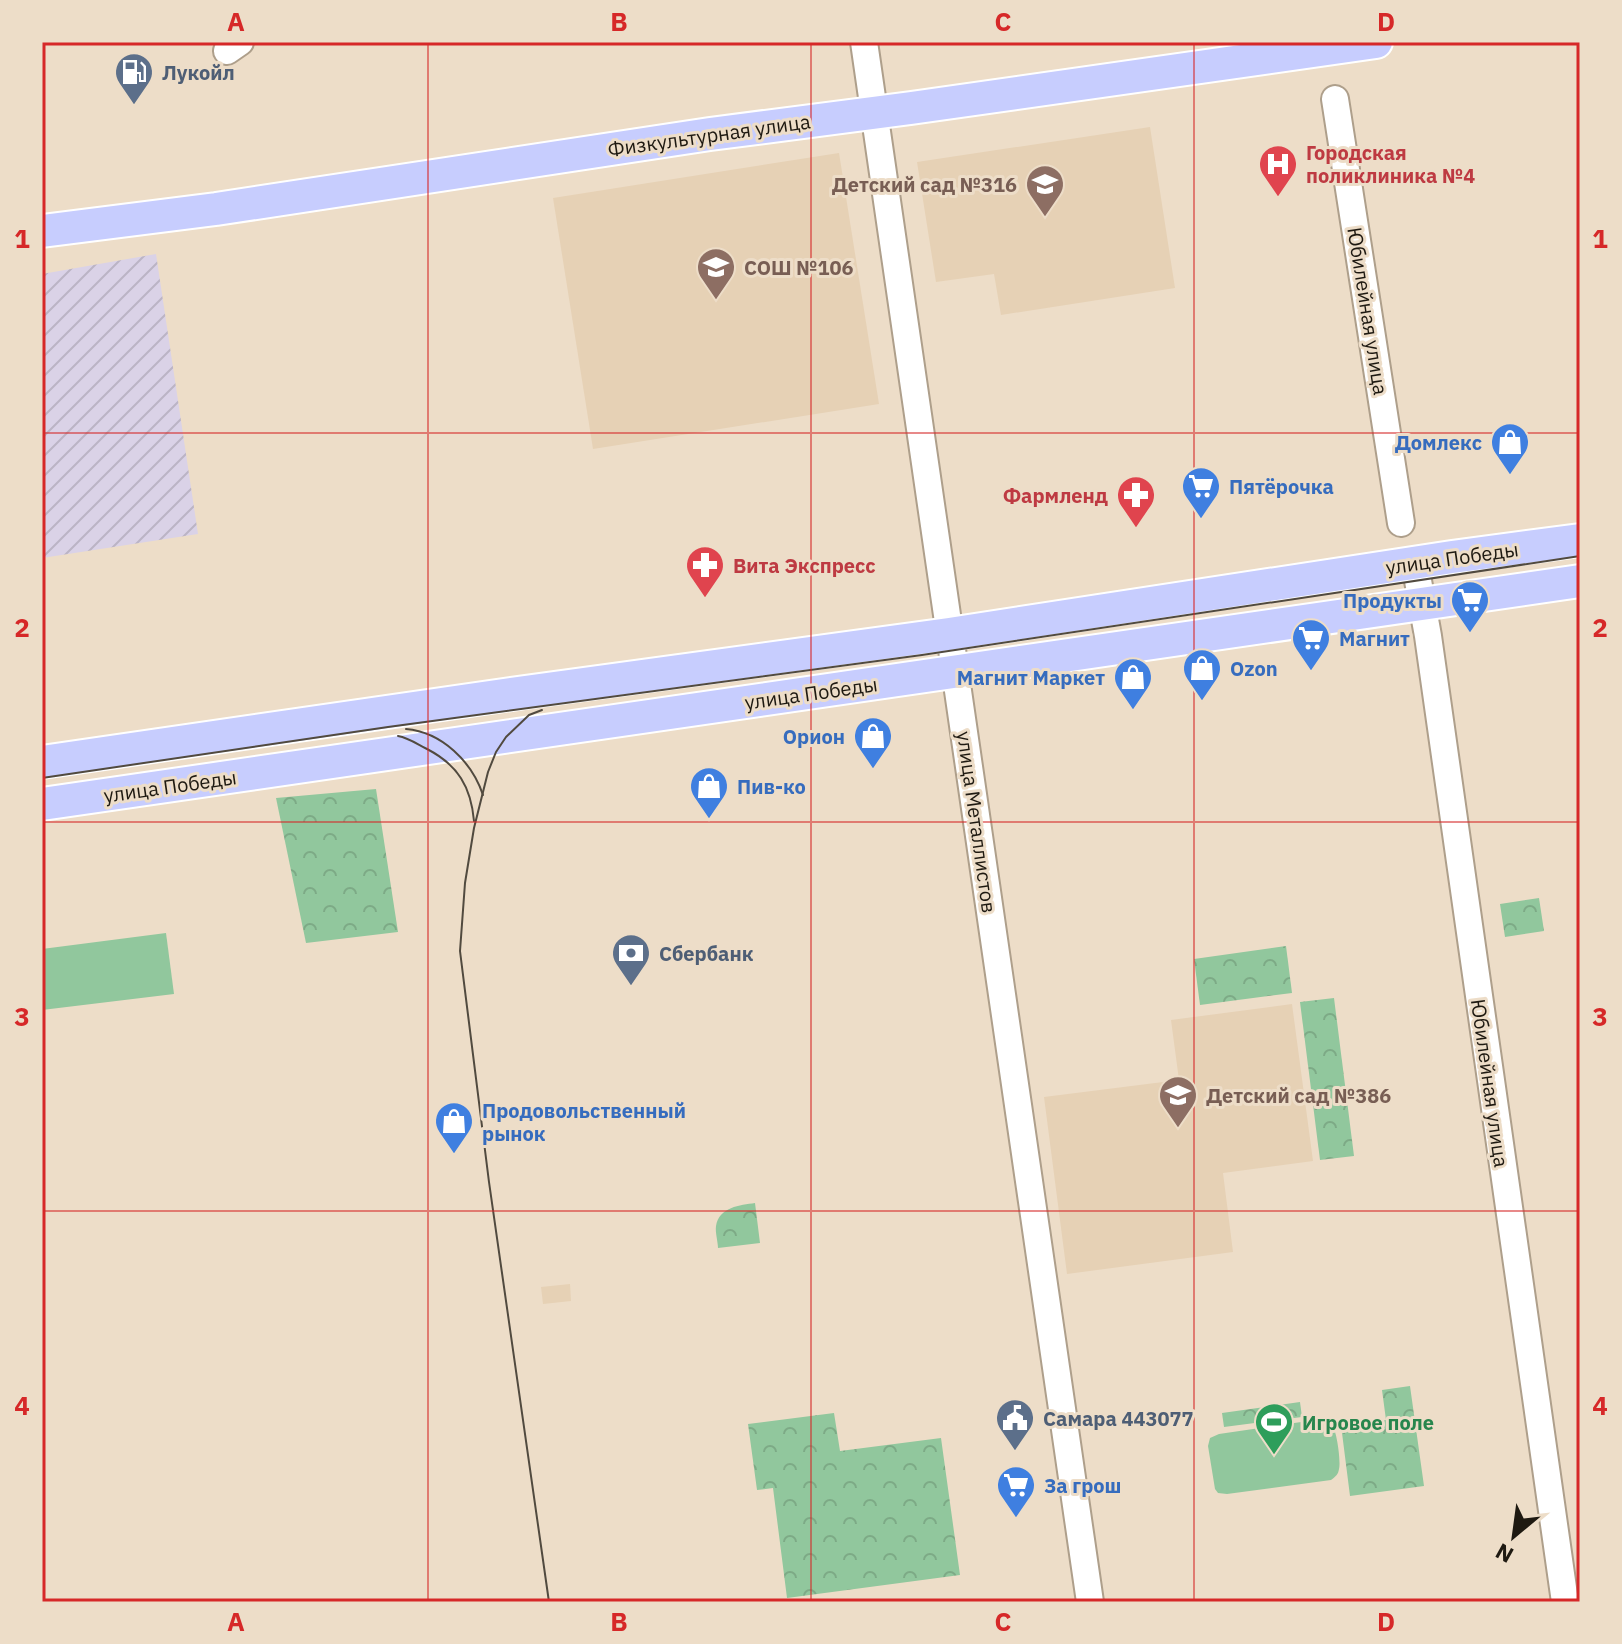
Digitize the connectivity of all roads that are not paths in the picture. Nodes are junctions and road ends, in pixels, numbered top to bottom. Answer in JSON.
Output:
{"nodes":[{"id":1,"x":864,"y":42,"type":"edge"},
{"id":2,"x":1376,"y":42,"type":"edge"},
{"id":3,"x":1335,"y":99,"type":"dead end"},
{"id":4,"x":874,"y":113,"type":"junction"},
{"id":5,"x":42,"y":231,"type":"edge"},
{"id":6,"x":1401,"y":523,"type":"dead end"},
{"id":7,"x":1580,"y":540,"type":"edge"},
{"id":8,"x":1415,"y":564,"type":"junction"},
{"id":9,"x":1580,"y":581,"type":"edge"},
{"id":10,"x":1423,"y":604,"type":"junction"},
{"id":11,"x":949,"y":634,"type":"junction"},
{"id":12,"x":955,"y":672,"type":"junction"},
{"id":13,"x":42,"y":762,"type":"edge"},
{"id":14,"x":42,"y":804,"type":"edge"},
{"id":15,"x":1090,"y":1602,"type":"edge"},
{"id":16,"x":1565,"y":1602,"type":"edge"}],
"edges":[{"from":1,"to":4,"type":"street","name":"улица Металлистов"},
{"from":2,"to":4,"type":"main road","name":"Физкультурная улица"},
{"from":3,"to":6,"type":"street","name":"Юбилейная улица"},
{"from":4,"to":5,"type":"main road","name":"Физкультурная улица"},
{"from":4,"to":11,"type":"street","name":"улица Металлистов"},
{"from":7,"to":8,"type":"main road","name":"улица Победы"},
{"from":8,"to":10,"type":"street","name":"Юбилейная улица"},
{"from":8,"to":11,"type":"main road","name":"улица Победы"},
{"from":9,"to":10,"type":"main road","name":"улица Победы"},
{"from":10,"to":12,"type":"main road","name":"улица Победы"},
{"from":10,"to":16,"type":"street","name":"Юбилейная улица"},
{"from":11,"to":12,"type":"street","name":"улица Металлистов"},
{"from":11,"to":13,"type":"main road","name":"улица Победы"},
{"from":12,"to":14,"type":"main road","name":"улица Победы"},
{"from":12,"to":15,"type":"street","name":"улица Металлистов"}]}
